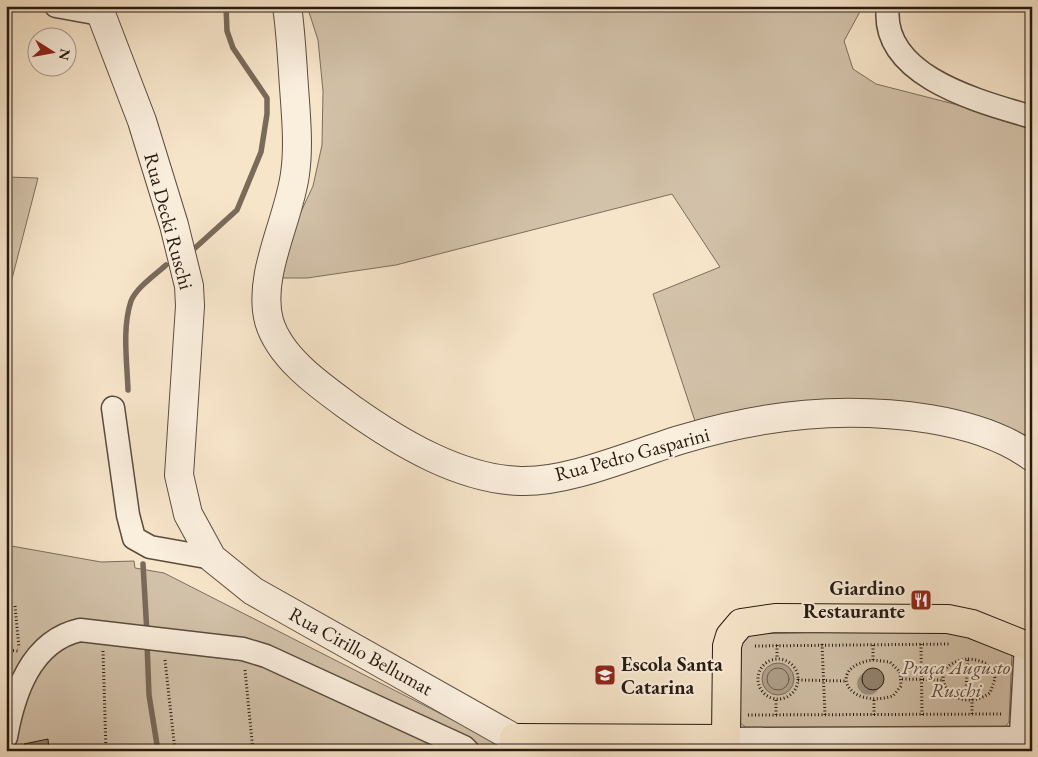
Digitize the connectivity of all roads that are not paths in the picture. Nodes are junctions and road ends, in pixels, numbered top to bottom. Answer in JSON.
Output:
{"nodes":[{"id":1,"x":56,"y":6,"type":"edge"},
{"id":2,"x":287,"y":6,"type":"edge"},
{"id":3,"x":888,"y":6,"type":"edge"},
{"id":4,"x":99,"y":10,"type":"edge"},
{"id":5,"x":1032,"y":117,"type":"edge"},
{"id":6,"x":113,"y":408,"type":"dead end"},
{"id":7,"x":1032,"y":457,"type":"edge"},
{"id":8,"x":212,"y":558,"type":"junction"},
{"id":9,"x":1029,"y":646,"type":"edge"},
{"id":10,"x":6,"y":737,"type":"edge"},
{"id":11,"x":726,"y":739,"type":"junction"},
{"id":12,"x":513,"y":744,"type":"edge"},
{"id":13,"x":1020,"y":745,"type":"edge"},
{"id":14,"x":468,"y":751,"type":"edge"}],
"edges":[{"from":1,"to":4,"type":"street"},
{"from":2,"to":7,"type":"street","name":"Rua Pedro Gasparini"},
{"from":3,"to":5,"type":"street"},
{"from":4,"to":8,"type":"street","name":"Rua Decki Ruschi"},
{"from":6,"to":8,"type":"street"},
{"from":8,"to":12,"type":"street","name":"Rua Cirillo Bellumat"},
{"from":9,"to":11,"type":"main road"},
{"from":9,"to":13,"type":"street"},
{"from":10,"to":14,"type":"street"},
{"from":11,"to":12,"type":"main road"},
{"from":11,"to":13,"type":"street"}]}
